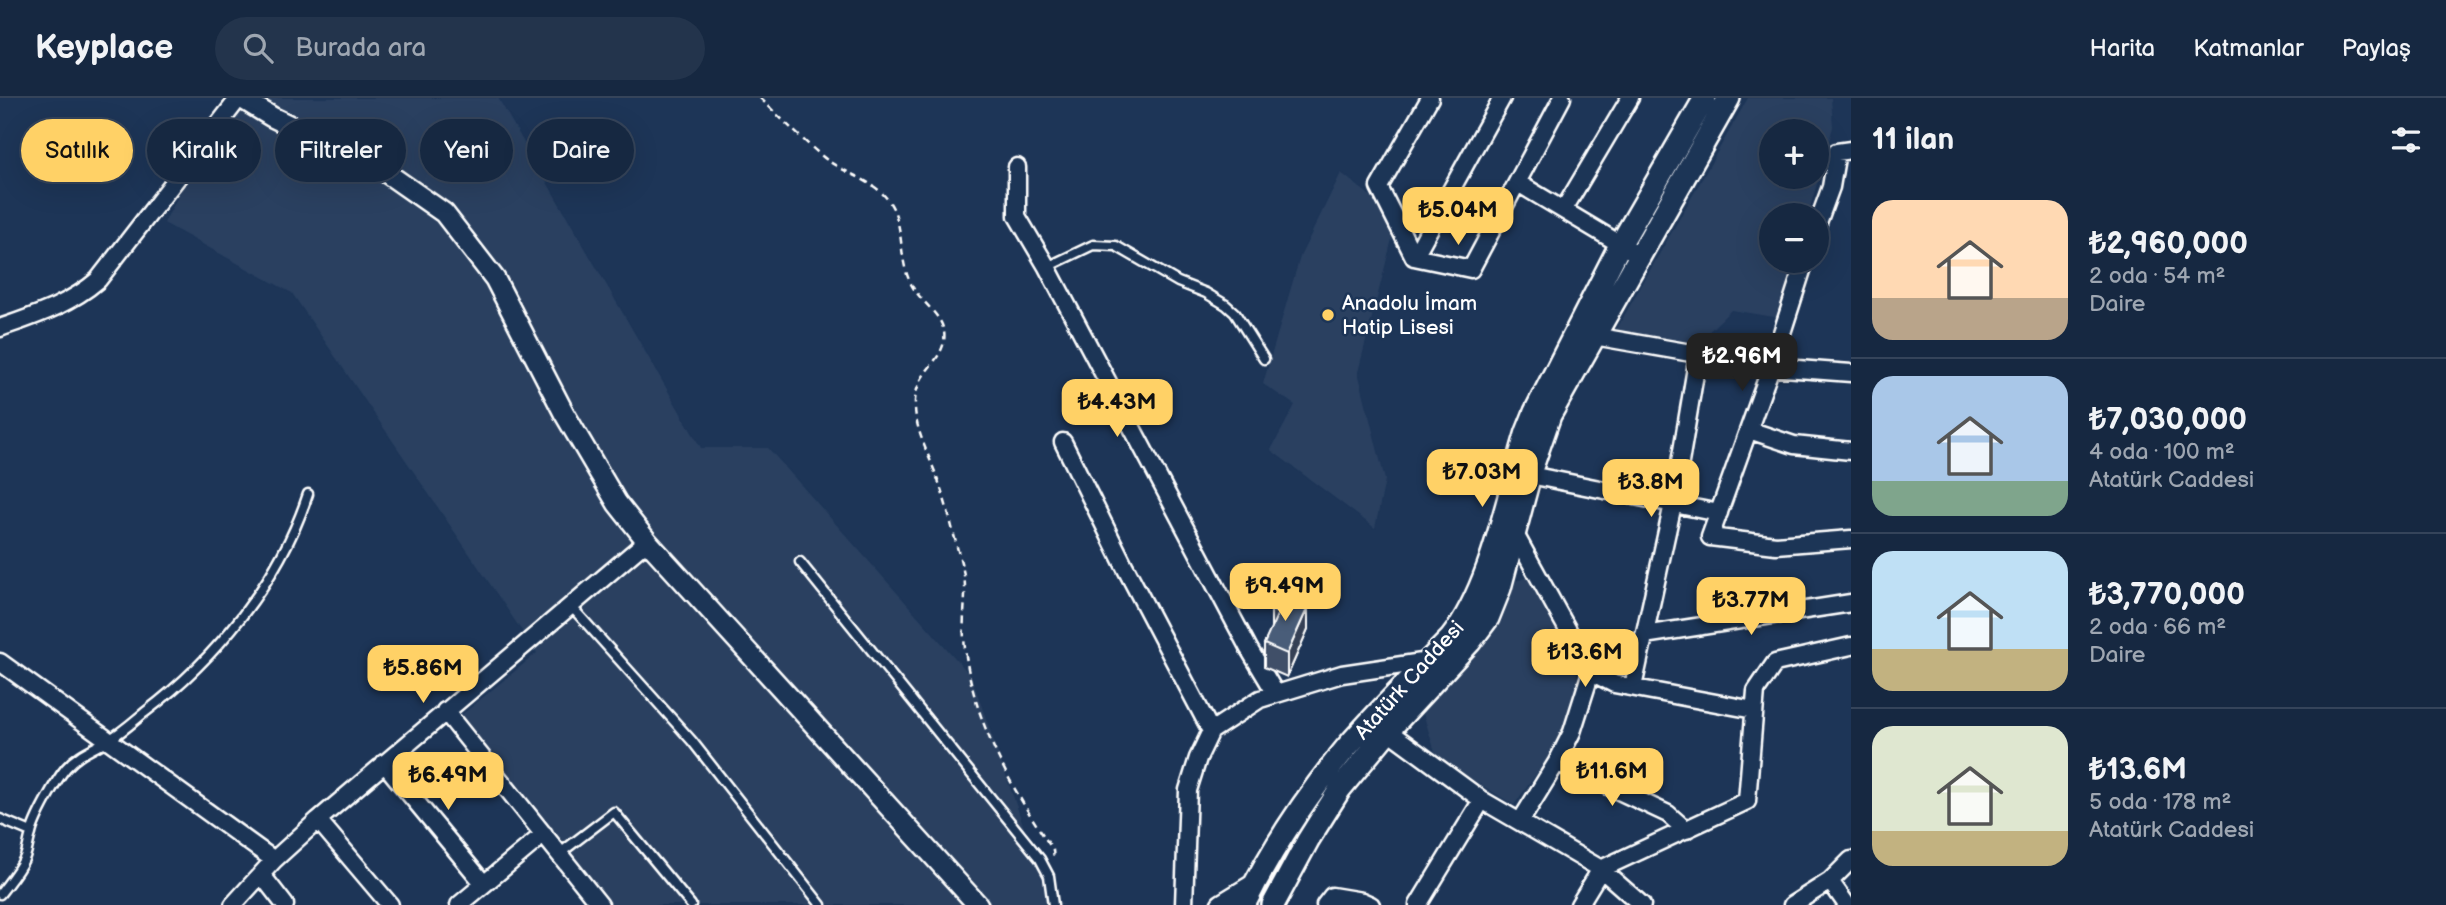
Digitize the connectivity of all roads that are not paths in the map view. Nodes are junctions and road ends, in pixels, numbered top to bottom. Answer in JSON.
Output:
{"nodes":[{"id":1,"x":240,"y":98,"type":"edge"},
{"id":2,"x":1430,"y":98,"type":"edge"},
{"id":3,"x":1502,"y":98,"type":"edge"},
{"id":4,"x":1562,"y":98,"type":"edge"},
{"id":5,"x":1630,"y":98,"type":"edge"},
{"id":6,"x":1716,"y":100,"type":"edge"},
{"id":7,"x":1851,"y":150,"type":"edge"},
{"id":8,"x":1017,"y":167,"type":"dead end"},
{"id":9,"x":1518,"y":183,"type":"junction"},
{"id":10,"x":1825,"y":203,"type":"edge"},
{"id":11,"x":1564,"y":209,"type":"junction"},
{"id":12,"x":1620,"y":245,"type":"junction"},
{"id":13,"x":1640,"y":255,"type":"junction"},
{"id":14,"x":1414,"y":257,"type":"junction"},
{"id":15,"x":1046,"y":267,"type":"junction"},
{"id":16,"x":1801,"y":273,"type":"edge"},
{"id":17,"x":0,"y":328,"type":"edge"},
{"id":18,"x":1594,"y":336,"type":"junction"},
{"id":19,"x":1699,"y":356,"type":"junction"},
{"id":20,"x":1264,"y":359,"type":"dead end"},
{"id":21,"x":1771,"y":367,"type":"junction"},
{"id":22,"x":1851,"y":373,"type":"edge"},
{"id":23,"x":1749,"y":430,"type":"junction"},
{"id":24,"x":1063,"y":442,"type":"dead end"},
{"id":25,"x":1851,"y":451,"type":"edge"},
{"id":26,"x":1530,"y":475,"type":"junction"},
{"id":27,"x":307,"y":494,"type":"dead end"},
{"id":28,"x":1673,"y":504,"type":"junction"},
{"id":29,"x":1719,"y":513,"type":"junction"},
{"id":30,"x":1515,"y":534,"type":"junction"},
{"id":31,"x":1851,"y":539,"type":"edge"},
{"id":32,"x":647,"y":541,"type":"junction"},
{"id":33,"x":800,"y":562,"type":"dead end"},
{"id":34,"x":1851,"y":603,"type":"edge"},
{"id":35,"x":570,"y":606,"type":"junction"},
{"id":36,"x":1644,"y":635,"type":"junction"},
{"id":37,"x":1851,"y":646,"type":"edge"},
{"id":38,"x":1429,"y":661,"type":"junction"},
{"id":39,"x":0,"y":662,"type":"edge"},
{"id":40,"x":1591,"y":672,"type":"junction"},
{"id":41,"x":1633,"y":687,"type":"junction"},
{"id":42,"x":1276,"y":694,"type":"junction"},
{"id":43,"x":446,"y":710,"type":"junction"},
{"id":44,"x":1754,"y":710,"type":"junction"},
{"id":45,"x":1211,"y":731,"type":"junction"},
{"id":46,"x":1388,"y":731,"type":"junction"},
{"id":47,"x":109,"y":740,"type":"junction"},
{"id":48,"x":1558,"y":762,"type":"junction"},
{"id":49,"x":384,"y":763,"type":"junction"},
{"id":50,"x":1482,"y":800,"type":"junction"},
{"id":51,"x":0,"y":820,"type":"edge"},
{"id":52,"x":318,"y":820,"type":"junction"},
{"id":53,"x":1520,"y":822,"type":"junction"},
{"id":54,"x":1686,"y":830,"type":"junction"},
{"id":55,"x":31,"y":832,"type":"junction"},
{"id":56,"x":544,"y":834,"type":"junction"},
{"id":57,"x":559,"y":854,"type":"junction"},
{"id":58,"x":274,"y":860,"type":"junction"},
{"id":59,"x":1851,"y":860,"type":"edge"},
{"id":60,"x":1601,"y":869,"type":"junction"},
{"id":61,"x":261,"y":874,"type":"junction"},
{"id":62,"x":1830,"y":881,"type":"junction"},
{"id":63,"x":484,"y":884,"type":"junction"},
{"id":64,"x":1253,"y":886,"type":"junction"},
{"id":65,"x":0,"y":894,"type":"edge"},
{"id":66,"x":233,"y":905,"type":"edge"},
{"id":67,"x":285,"y":905,"type":"edge"},
{"id":68,"x":390,"y":905,"type":"edge"},
{"id":69,"x":459,"y":905,"type":"edge"},
{"id":70,"x":600,"y":905,"type":"edge"},
{"id":71,"x":691,"y":905,"type":"edge"},
{"id":72,"x":821,"y":905,"type":"edge"},
{"id":73,"x":978,"y":905,"type":"edge"},
{"id":74,"x":1053,"y":905,"type":"edge"},
{"id":75,"x":1184,"y":905,"type":"edge"},
{"id":76,"x":1223,"y":905,"type":"edge"},
{"id":77,"x":1244,"y":905,"type":"edge"},
{"id":78,"x":1273,"y":905,"type":"edge"},
{"id":79,"x":1325,"y":905,"type":"edge"},
{"id":80,"x":1371,"y":905,"type":"edge"},
{"id":81,"x":1418,"y":905,"type":"edge"},
{"id":82,"x":1579,"y":905,"type":"edge"},
{"id":83,"x":1642,"y":905,"type":"edge"},
{"id":84,"x":1792,"y":905,"type":"edge"},
{"id":85,"x":1847,"y":905,"type":"edge"}],
"edges":[{"from":1,"to":17,"type":"street"},
{"from":1,"to":32,"type":"street"},
{"from":2,"to":14,"type":"street"},
{"from":3,"to":14,"type":"street"},
{"from":4,"to":9,"type":"street"},
{"from":5,"to":11,"type":"street"},
{"from":6,"to":12,"type":"main road","name":"Atatürk Caddesi"},
{"from":6,"to":13,"type":"main road","name":"Atatürk Caddesi"},
{"from":7,"to":10,"type":"street"},
{"from":8,"to":15,"type":"street"},
{"from":9,"to":11,"type":"street"},
{"from":9,"to":14,"type":"street"},
{"from":11,"to":12,"type":"street"},
{"from":12,"to":13,"type":"street"},
{"from":12,"to":38,"type":"main road","name":"Atatürk Caddesi"},
{"from":13,"to":18,"type":"main road","name":"Atatürk Caddesi"},
{"from":15,"to":20,"type":"lane"},
{"from":15,"to":42,"type":"street"},
{"from":16,"to":21,"type":"street"},
{"from":18,"to":19,"type":"street"},
{"from":18,"to":26,"type":"main road","name":"Atatürk Caddesi"},
{"from":19,"to":21,"type":"street"},
{"from":19,"to":28,"type":"street"},
{"from":21,"to":22,"type":"street"},
{"from":21,"to":23,"type":"street"},
{"from":23,"to":25,"type":"street"},
{"from":23,"to":29,"type":"street"},
{"from":24,"to":45,"type":"street"},
{"from":26,"to":28,"type":"street"},
{"from":26,"to":30,"type":"main road","name":"Atatürk Caddesi"},
{"from":27,"to":47,"type":"lane"},
{"from":28,"to":29,"type":"street"},
{"from":28,"to":36,"type":"street"},
{"from":29,"to":31,"type":"street"},
{"from":30,"to":40,"type":"street"},
{"from":30,"to":46,"type":"main road","name":"Atatürk Caddesi"},
{"from":32,"to":35,"type":"street"},
{"from":32,"to":73,"type":"street"},
{"from":33,"to":74,"type":"lane"},
{"from":34,"to":36,"type":"street"},
{"from":35,"to":43,"type":"street"},
{"from":35,"to":72,"type":"lane"},
{"from":36,"to":41,"type":"street"},
{"from":37,"to":44,"type":"street"},
{"from":38,"to":42,"type":"street"},
{"from":38,"to":64,"type":"main road","name":"Atatürk Caddesi"},
{"from":39,"to":47,"type":"street"},
{"from":40,"to":41,"type":"street"},
{"from":40,"to":48,"type":"street"},
{"from":41,"to":44,"type":"street"},
{"from":42,"to":45,"type":"street"},
{"from":43,"to":49,"type":"street"},
{"from":43,"to":56,"type":"street"},
{"from":44,"to":54,"type":"street"},
{"from":45,"to":75,"type":"street"},
{"from":46,"to":50,"type":"street"},
{"from":46,"to":78,"type":"main road","name":"Atatürk Caddesi"},
{"from":47,"to":55,"type":"lane"},
{"from":47,"to":58,"type":"street"},
{"from":48,"to":53,"type":"street"},
{"from":48,"to":54,"type":"street"},
{"from":49,"to":52,"type":"street"},
{"from":49,"to":63,"type":"street"},
{"from":50,"to":53,"type":"street"},
{"from":50,"to":81,"type":"street"},
{"from":51,"to":55,"type":"lane"},
{"from":52,"to":58,"type":"street"},
{"from":52,"to":68,"type":"street"},
{"from":53,"to":60,"type":"street"},
{"from":54,"to":60,"type":"street"},
{"from":55,"to":65,"type":"lane"},
{"from":56,"to":57,"type":"street"},
{"from":56,"to":63,"type":"street"},
{"from":57,"to":70,"type":"street"},
{"from":57,"to":71,"type":"lane"},
{"from":58,"to":61,"type":"street"},
{"from":59,"to":62,"type":"street"},
{"from":60,"to":82,"type":"street"},
{"from":60,"to":83,"type":"street"},
{"from":61,"to":66,"type":"street"},
{"from":61,"to":67,"type":"street"},
{"from":62,"to":84,"type":"street"},
{"from":62,"to":85,"type":"street"},
{"from":63,"to":69,"type":"street"},
{"from":64,"to":76,"type":"main road"},
{"from":64,"to":77,"type":"main road","name":"Atatürk Caddesi"},
{"from":79,"to":80,"type":"street"}]}
